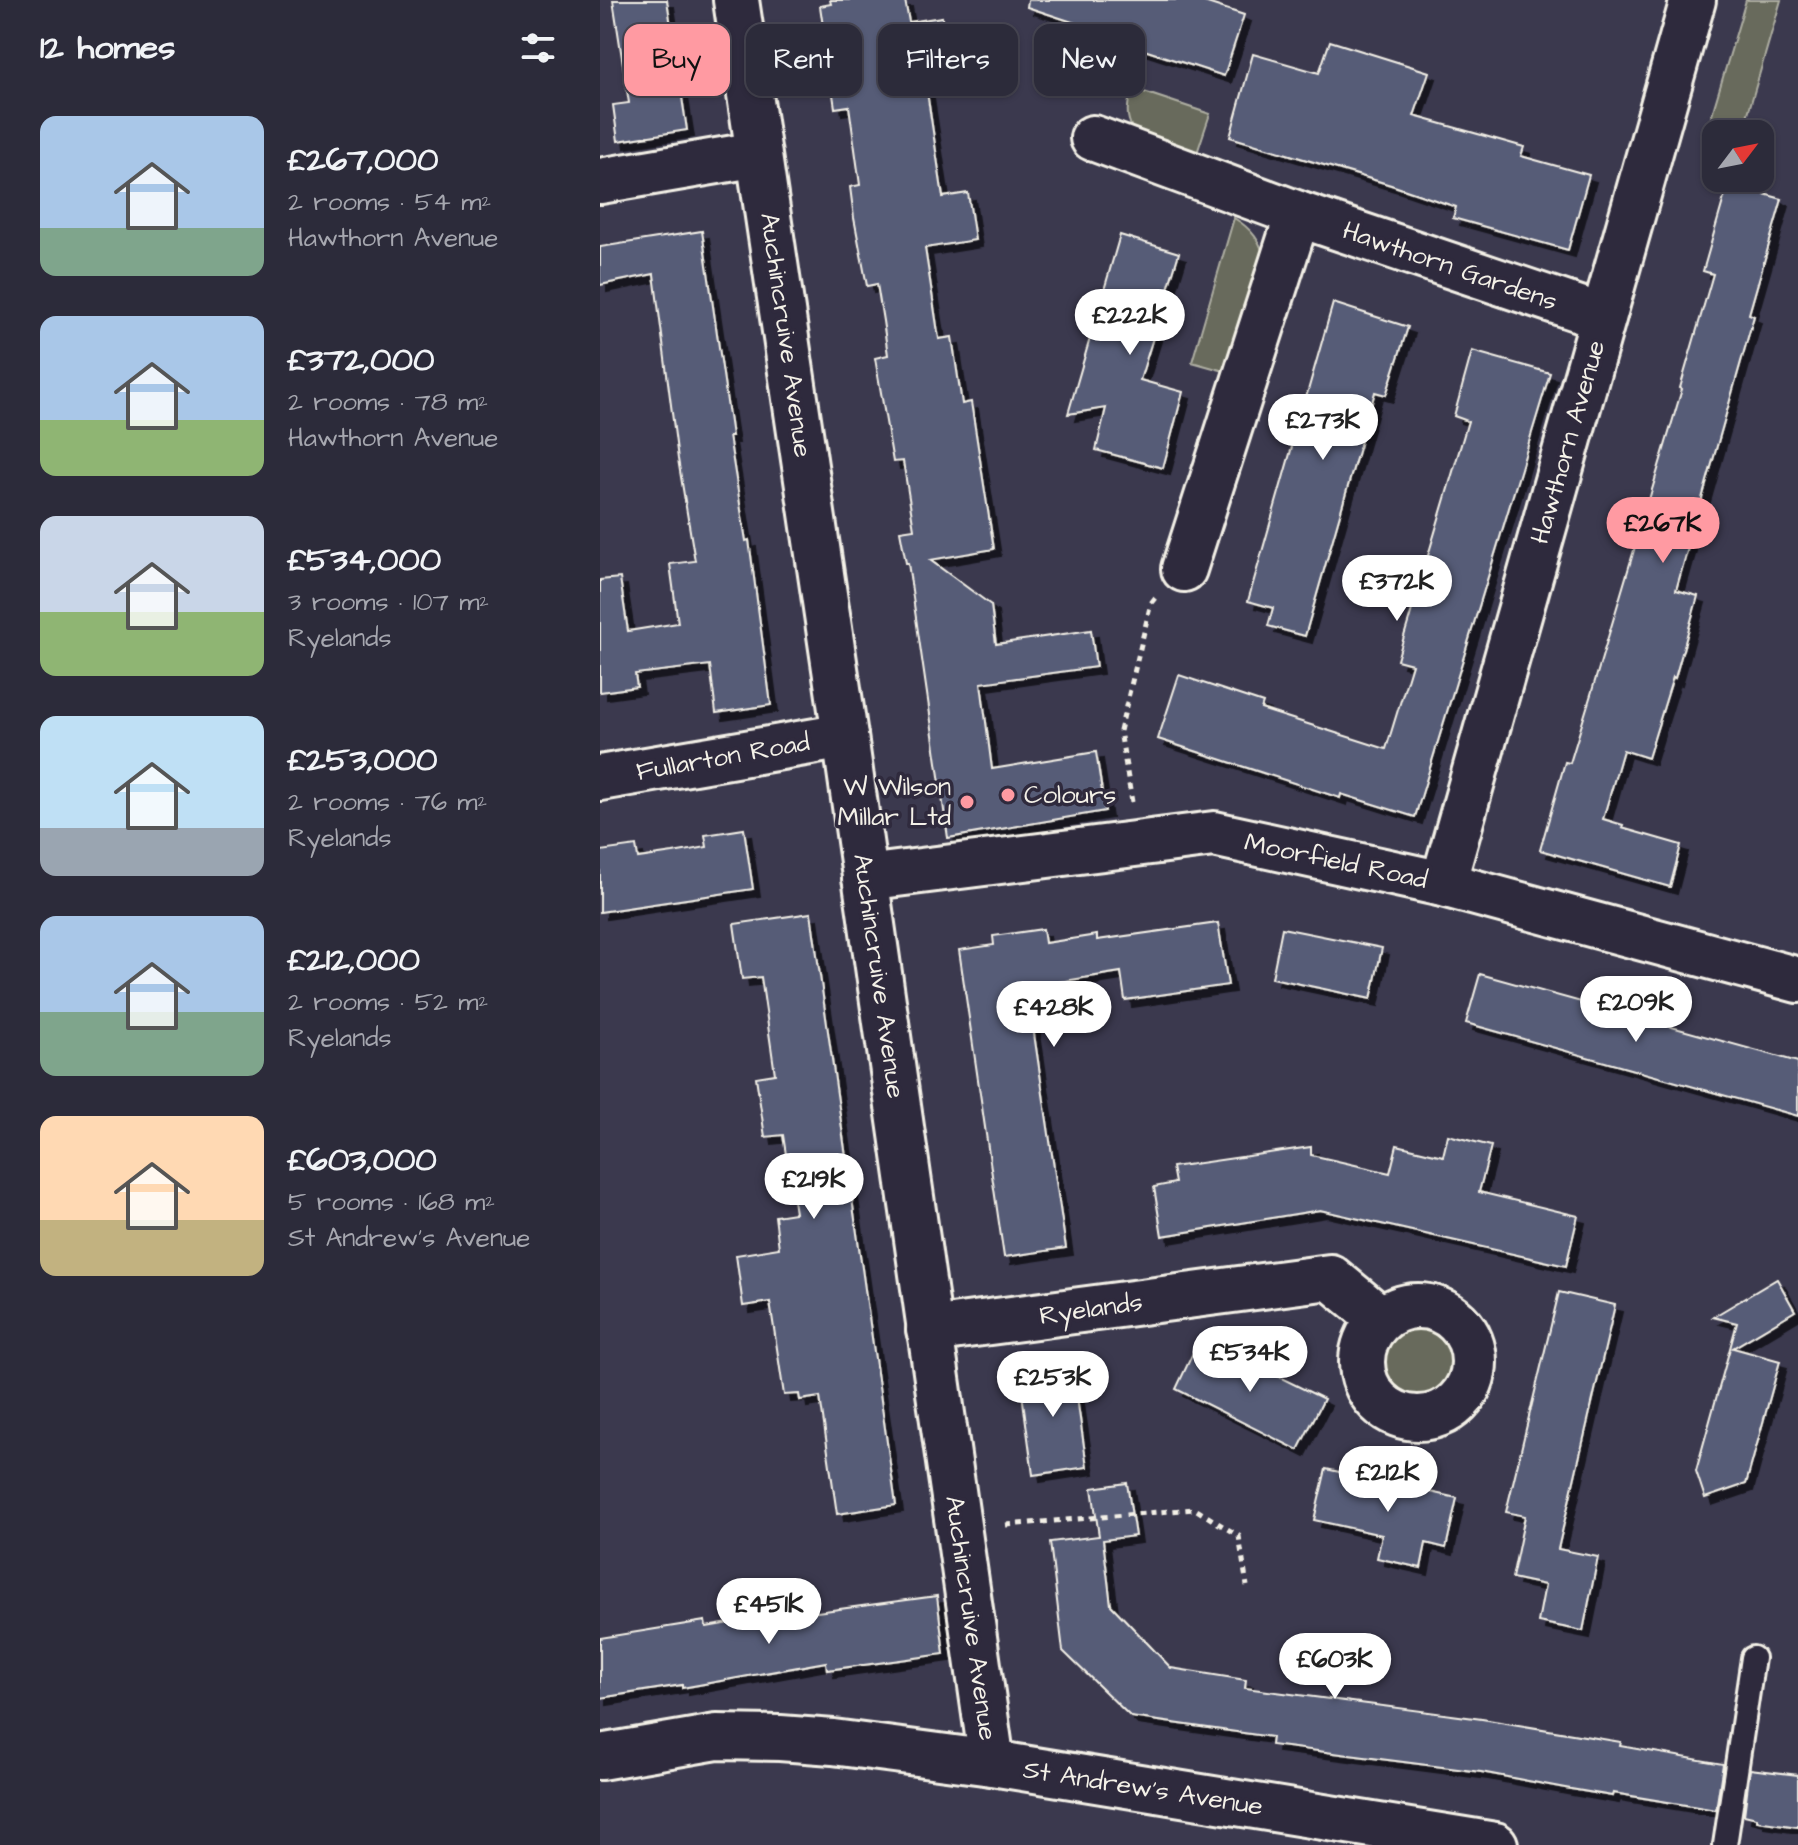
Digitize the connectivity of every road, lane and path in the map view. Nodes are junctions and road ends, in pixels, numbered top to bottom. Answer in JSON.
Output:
{"nodes":[{"id":1,"x":736,"y":0,"type":"edge"},
{"id":2,"x":1693,"y":0,"type":"edge"},
{"id":3,"x":1093,"y":138,"type":"dead end"},
{"id":4,"x":758,"y":154,"type":"junction"},
{"id":5,"x":600,"y":181,"type":"edge"},
{"id":6,"x":1298,"y":214,"type":"junction"},
{"id":7,"x":1603,"y":317,"type":"junction"},
{"id":8,"x":1184,"y":569,"type":"joint"},
{"id":9,"x":845,"y":736,"type":"junction"},
{"id":10,"x":600,"y":778,"type":"edge"},
{"id":11,"x":1138,"y":843,"type":"junction"},
{"id":12,"x":865,"y":878,"type":"junction"},
{"id":13,"x":1443,"y":884,"type":"junction"},
{"id":14,"x":1798,"y":980,"type":"edge"},
{"id":15,"x":1381,"y":1319,"type":"dead end"},
{"id":16,"x":929,"y":1330,"type":"junction"},
{"id":17,"x":1006,"y":1525,"type":"dead end"},
{"id":18,"x":1247,"y":1586,"type":"dead end"},
{"id":19,"x":1753,"y":1658,"type":"dead end"},
{"id":20,"x":600,"y":1757,"type":"edge"},
{"id":21,"x":992,"y":1763,"type":"junction"},
{"id":22,"x":1495,"y":1845,"type":"edge"},
{"id":23,"x":1725,"y":1845,"type":"edge"}],
"edges":[{"from":1,"to":4,"type":"street","name":"Auchincruive Avenue"},
{"from":2,"to":7,"type":"street","name":"Hawthorn Avenue"},
{"from":3,"to":6,"type":"street","name":"Hawthorn Gardens"},
{"from":4,"to":5,"type":"street"},
{"from":4,"to":9,"type":"street","name":"Auchincruive Avenue"},
{"from":6,"to":7,"type":"street","name":"Hawthorn Gardens"},
{"from":6,"to":8,"type":"street"},
{"from":7,"to":13,"type":"street","name":"Hawthorn Avenue"},
{"from":8,"to":11,"type":"path"},
{"from":9,"to":10,"type":"street","name":"Fullarton Road"},
{"from":9,"to":12,"type":"street","name":"Auchincruive Avenue"},
{"from":11,"to":12,"type":"street","name":"Moorfield Road"},
{"from":11,"to":13,"type":"street","name":"Moorfield Road"},
{"from":12,"to":16,"type":"street","name":"Auchincruive Avenue"},
{"from":13,"to":14,"type":"street","name":"Moorfield Road"},
{"from":15,"to":16,"type":"street","name":"Ryelands"},
{"from":16,"to":21,"type":"street","name":"Auchincruive Avenue"},
{"from":17,"to":18,"type":"path"},
{"from":19,"to":23,"type":"lane"},
{"from":20,"to":21,"type":"street","name":"St Andrew's Avenue"},
{"from":21,"to":22,"type":"street","name":"St Andrew's Avenue"}]}
